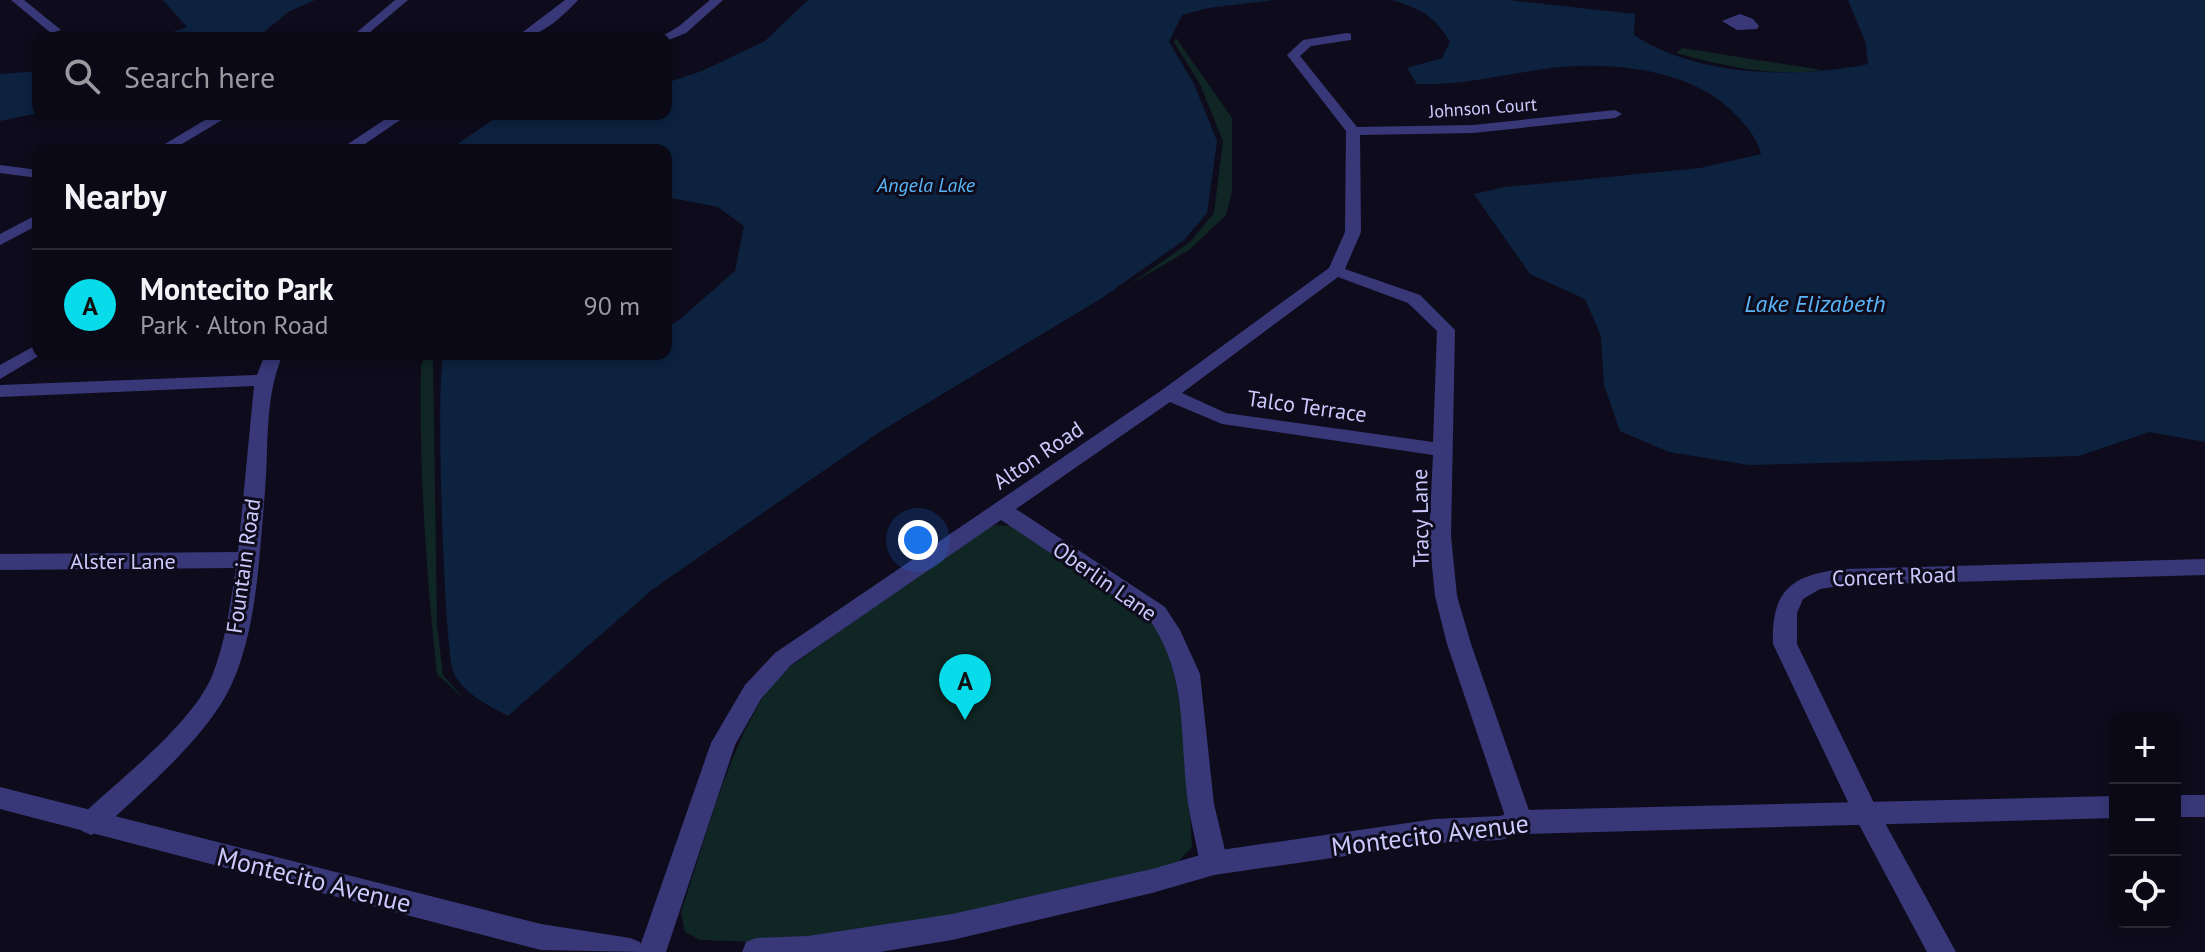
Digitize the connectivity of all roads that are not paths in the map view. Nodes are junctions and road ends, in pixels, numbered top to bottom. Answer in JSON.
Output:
{"nodes":[{"id":1,"x":17,"y":0,"type":"edge"},
{"id":2,"x":402,"y":0,"type":"edge"},
{"id":3,"x":572,"y":0,"type":"edge"},
{"id":4,"x":717,"y":0,"type":"edge"},
{"id":5,"x":1737,"y":0,"type":"edge"},
{"id":6,"x":1740,"y":18,"type":"dead end"},
{"id":7,"x":55,"y":30,"type":"dead end"},
{"id":8,"x":363,"y":32,"type":"edge"},
{"id":9,"x":531,"y":32,"type":"edge"},
{"id":10,"x":672,"y":35,"type":"edge"},
{"id":11,"x":1347,"y":37,"type":"dead end"},
{"id":12,"x":1615,"y":114,"type":"dead end"},
{"id":13,"x":214,"y":120,"type":"edge"},
{"id":14,"x":393,"y":120,"type":"edge"},
{"id":15,"x":1353,"y":131,"type":"junction"},
{"id":16,"x":172,"y":144,"type":"edge"},
{"id":17,"x":355,"y":144,"type":"edge"},
{"id":18,"x":0,"y":169,"type":"edge"},
{"id":19,"x":32,"y":173,"type":"edge"},
{"id":20,"x":32,"y":222,"type":"edge"},
{"id":21,"x":0,"y":240,"type":"edge"},
{"id":22,"x":1336,"y":271,"type":"junction"},
{"id":23,"x":32,"y":353,"type":"edge"},
{"id":24,"x":271,"y":360,"type":"edge"},
{"id":25,"x":0,"y":373,"type":"edge"},
{"id":26,"x":263,"y":380,"type":"junction"},
{"id":27,"x":0,"y":391,"type":"edge"},
{"id":28,"x":1169,"y":394,"type":"junction"},
{"id":29,"x":1443,"y":450,"type":"junction"},
{"id":30,"x":1000,"y":509,"type":"junction"},
{"id":31,"x":245,"y":560,"type":"junction"},
{"id":32,"x":0,"y":562,"type":"edge"},
{"id":33,"x":2205,"y":567,"type":"edge"},
{"id":34,"x":0,"y":798,"type":"edge"},
{"id":35,"x":2181,"y":806,"type":"edge"},
{"id":36,"x":2205,"y":806,"type":"edge"},
{"id":37,"x":2109,"y":807,"type":"edge"},
{"id":38,"x":1865,"y":811,"type":"junction"},
{"id":39,"x":1520,"y":822,"type":"junction"},
{"id":40,"x":91,"y":823,"type":"junction"},
{"id":41,"x":1214,"y":863,"type":"junction"},
{"id":42,"x":630,"y":952,"type":"edge"},
{"id":43,"x":652,"y":952,"type":"edge"},
{"id":44,"x":756,"y":952,"type":"edge"},
{"id":45,"x":1942,"y":952,"type":"edge"}],
"edges":[{"from":1,"to":7,"type":"street"},
{"from":2,"to":8,"type":"street"},
{"from":3,"to":9,"type":"street"},
{"from":4,"to":10,"type":"street"},
{"from":5,"to":6,"type":"street"},
{"from":11,"to":15,"type":"street"},
{"from":12,"to":15,"type":"street","name":"Johnson Court"},
{"from":13,"to":16,"type":"street"},
{"from":14,"to":17,"type":"street"},
{"from":15,"to":22,"type":"street"},
{"from":18,"to":19,"type":"street"},
{"from":20,"to":21,"type":"street"},
{"from":22,"to":28,"type":"street","name":"Alton Road"},
{"from":22,"to":29,"type":"street","name":"Tracy Lane"},
{"from":23,"to":25,"type":"street"},
{"from":24,"to":26,"type":"street","name":"Fountain Road"},
{"from":26,"to":27,"type":"street"},
{"from":26,"to":31,"type":"street","name":"Fountain Road"},
{"from":28,"to":29,"type":"street","name":"Talco Terrace"},
{"from":28,"to":30,"type":"street","name":"Alton Road"},
{"from":29,"to":39,"type":"street","name":"Tracy Lane"},
{"from":30,"to":41,"type":"street","name":"Oberlin Lane"},
{"from":30,"to":43,"type":"street","name":"Alton Road"},
{"from":31,"to":32,"type":"street","name":"Alster Lane"},
{"from":31,"to":40,"type":"street","name":"Fountain Road"},
{"from":33,"to":38,"type":"street","name":"Concert Road"},
{"from":34,"to":40,"type":"street","name":"Montecito Avenue"},
{"from":35,"to":36,"type":"street"},
{"from":37,"to":38,"type":"street","name":"Montecito Avenue"},
{"from":38,"to":39,"type":"street","name":"Montecito Avenue"},
{"from":38,"to":45,"type":"street","name":"Concert Road"},
{"from":39,"to":41,"type":"street","name":"Montecito Avenue"},
{"from":40,"to":42,"type":"street","name":"Montecito Avenue"},
{"from":41,"to":44,"type":"street","name":"Montecito Avenue"}]}
